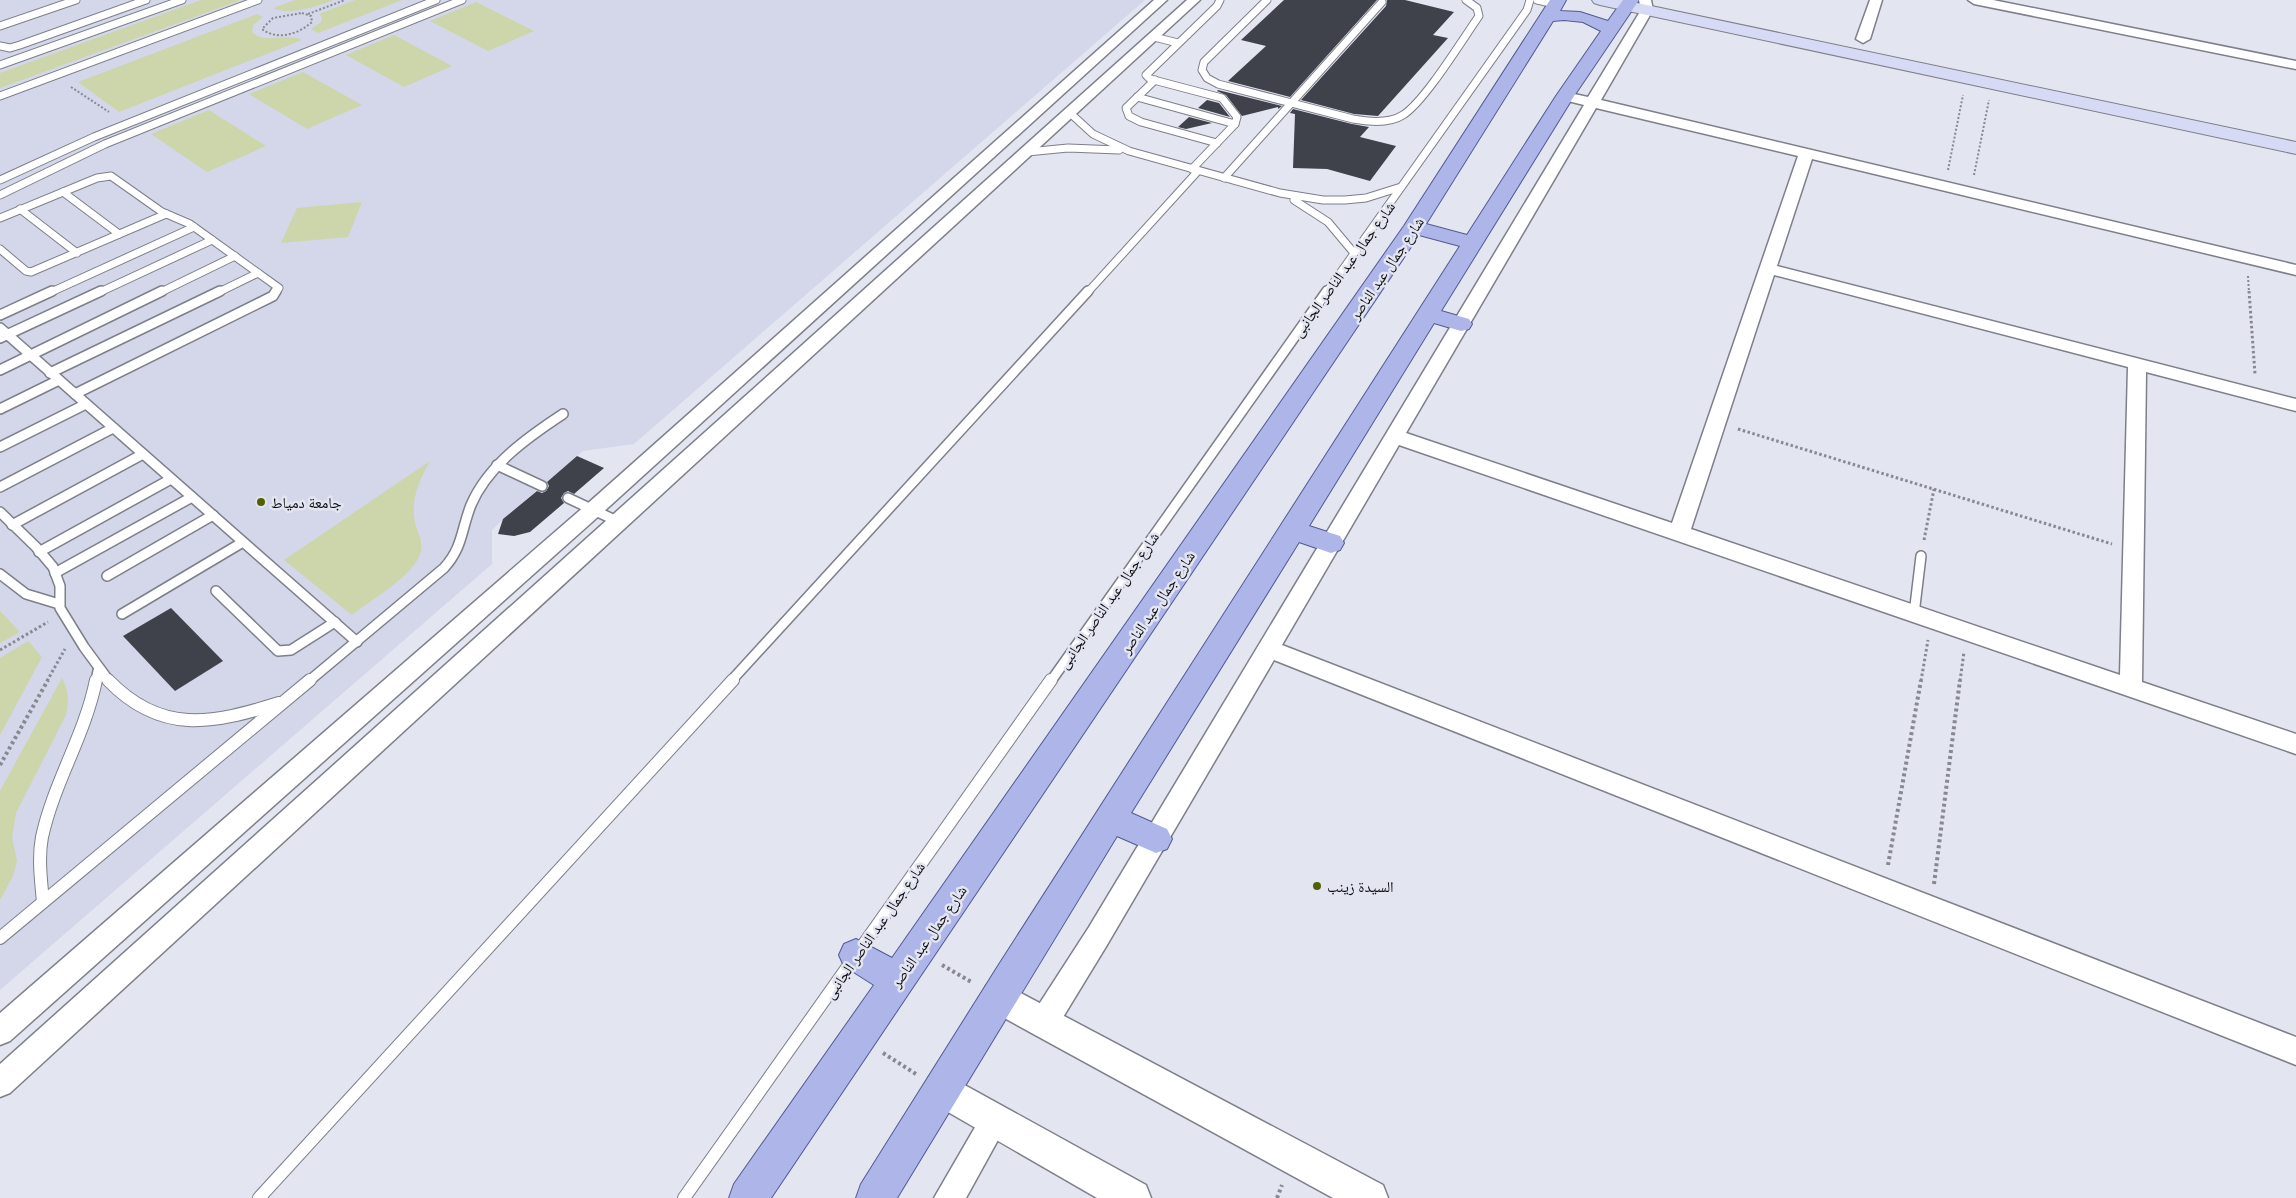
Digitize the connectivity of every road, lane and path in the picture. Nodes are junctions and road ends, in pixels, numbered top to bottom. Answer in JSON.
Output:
{"nodes":[{"id":1,"x":76,"y":0,"type":"edge"},
{"id":2,"x":146,"y":0,"type":"edge"},
{"id":3,"x":182,"y":0,"type":"edge"},
{"id":4,"x":258,"y":0,"type":"edge"},
{"id":5,"x":345,"y":0,"type":"edge"},
{"id":6,"x":436,"y":0,"type":"edge"},
{"id":7,"x":462,"y":0,"type":"edge"},
{"id":8,"x":1161,"y":0,"type":"edge"},
{"id":9,"x":1194,"y":0,"type":"edge"},
{"id":10,"x":1220,"y":0,"type":"edge"},
{"id":11,"x":1267,"y":0,"type":"edge"},
{"id":12,"x":1466,"y":0,"type":"edge"},
{"id":13,"x":1600,"y":0,"type":"edge"},
{"id":14,"x":1876,"y":0,"type":"edge"},
{"id":15,"x":1974,"y":0,"type":"edge"},
{"id":16,"x":1382,"y":2,"type":"dead end"},
{"id":17,"x":1546,"y":4,"type":"edge"},
{"id":18,"x":1638,"y":4,"type":"edge"},
{"id":19,"x":1739,"y":12,"type":"dead end"},
{"id":20,"x":307,"y":14,"type":"junction"},
{"id":21,"x":0,"y":26,"type":"edge"},
{"id":22,"x":1610,"y":30,"type":"junction"},
{"id":23,"x":1154,"y":37,"type":"junction"},
{"id":24,"x":1863,"y":39,"type":"junction"},
{"id":25,"x":1178,"y":43,"type":"junction"},
{"id":26,"x":0,"y":46,"type":"edge"},
{"id":27,"x":0,"y":65,"type":"edge"},
{"id":28,"x":2296,"y":65,"type":"edge"},
{"id":29,"x":55,"y":76,"type":"junction"},
{"id":30,"x":1967,"y":78,"type":"junction"},
{"id":31,"x":1155,"y":80,"type":"junction"},
{"id":32,"x":1992,"y":83,"type":"junction"},
{"id":33,"x":0,"y":96,"type":"edge"},
{"id":34,"x":1565,"y":96,"type":"junction"},
{"id":35,"x":1137,"y":97,"type":"junction"},
{"id":36,"x":1291,"y":103,"type":"junction"},
{"id":37,"x":1592,"y":103,"type":"junction"},
{"id":38,"x":1070,"y":113,"type":"junction"},
{"id":39,"x":127,"y":124,"type":"junction"},
{"id":40,"x":1235,"y":124,"type":"junction"},
{"id":41,"x":2296,"y":131,"type":"edge"},
{"id":42,"x":1217,"y":143,"type":"junction"},
{"id":43,"x":2296,"y":148,"type":"edge"},
{"id":44,"x":1129,"y":151,"type":"junction"},
{"id":45,"x":1027,"y":152,"type":"junction"},
{"id":46,"x":1806,"y":154,"type":"junction"},
{"id":47,"x":1195,"y":170,"type":"junction"},
{"id":48,"x":1224,"y":178,"type":"junction"},
{"id":49,"x":0,"y":180,"type":"edge"},
{"id":50,"x":1402,"y":186,"type":"junction"},
{"id":51,"x":1944,"y":186,"type":"junction"},
{"id":52,"x":63,"y":192,"type":"junction"},
{"id":53,"x":1280,"y":193,"type":"junction"},
{"id":54,"x":1971,"y":193,"type":"junction"},
{"id":55,"x":0,"y":195,"type":"edge"},
{"id":56,"x":20,"y":209,"type":"junction"},
{"id":57,"x":166,"y":214,"type":"junction"},
{"id":58,"x":0,"y":218,"type":"edge"},
{"id":59,"x":194,"y":227,"type":"junction"},
{"id":60,"x":1414,"y":227,"type":"junction"},
{"id":61,"x":119,"y":234,"type":"junction"},
{"id":62,"x":212,"y":240,"type":"junction"},
{"id":63,"x":1472,"y":243,"type":"junction"},
{"id":64,"x":0,"y":249,"type":"edge"},
{"id":65,"x":1354,"y":252,"type":"junction"},
{"id":66,"x":77,"y":253,"type":"junction"},
{"id":67,"x":235,"y":256,"type":"junction"},
{"id":68,"x":2246,"y":258,"type":"junction"},
{"id":69,"x":1768,"y":268,"type":"junction"},
{"id":70,"x":2296,"y":270,"type":"edge"},
{"id":71,"x":258,"y":273,"type":"junction"},
{"id":72,"x":1428,"y":314,"type":"junction"},
{"id":73,"x":0,"y":315,"type":"edge"},
{"id":74,"x":1460,"y":324,"type":"junction"},
{"id":75,"x":2,"y":334,"type":"edge"},
{"id":76,"x":31,"y":355,"type":"junction"},
{"id":77,"x":2137,"y":364,"type":"junction"},
{"id":78,"x":0,"y":370,"type":"edge"},
{"id":79,"x":50,"y":372,"type":"junction"},
{"id":80,"x":59,"y":380,"type":"junction"},
{"id":81,"x":75,"y":394,"type":"junction"},
{"id":82,"x":2256,"y":395,"type":"junction"},
{"id":83,"x":86,"y":404,"type":"junction"},
{"id":84,"x":2296,"y":405,"type":"edge"},
{"id":85,"x":0,"y":409,"type":"edge"},
{"id":86,"x":563,"y":414,"type":"dead end"},
{"id":87,"x":1716,"y":422,"type":"junction"},
{"id":88,"x":113,"y":428,"type":"junction"},
{"id":89,"x":1394,"y":436,"type":"junction"},
{"id":90,"x":0,"y":447,"type":"edge"},
{"id":91,"x":143,"y":454,"type":"junction"},
{"id":92,"x":497,"y":465,"type":"junction"},
{"id":93,"x":171,"y":478,"type":"junction"},
{"id":94,"x":542,"y":486,"type":"dead end"},
{"id":95,"x":0,"y":487,"type":"edge"},
{"id":96,"x":1934,"y":489,"type":"junction"},
{"id":97,"x":192,"y":497,"type":"junction"},
{"id":98,"x":568,"y":498,"type":"dead end"},
{"id":99,"x":594,"y":510,"type":"junction"},
{"id":100,"x":0,"y":512,"type":"edge"},
{"id":101,"x":213,"y":515,"type":"junction"},
{"id":102,"x":619,"y":522,"type":"junction"},
{"id":103,"x":12,"y":525,"type":"junction"},
{"id":104,"x":1292,"y":530,"type":"junction"},
{"id":105,"x":1679,"y":534,"type":"junction"},
{"id":106,"x":243,"y":542,"type":"junction"},
{"id":107,"x":1331,"y":543,"type":"junction"},
{"id":108,"x":2134,"y":551,"type":"junction"},
{"id":109,"x":39,"y":552,"type":"junction"},
{"id":110,"x":1921,"y":556,"type":"joint"},
{"id":111,"x":55,"y":573,"type":"junction"},
{"id":112,"x":0,"y":574,"type":"edge"},
{"id":113,"x":106,"y":576,"type":"dead end"},
{"id":114,"x":216,"y":590,"type":"dead end"},
{"id":115,"x":61,"y":608,"type":"junction"},
{"id":116,"x":122,"y":614,"type":"dead end"},
{"id":117,"x":1923,"y":617,"type":"junction"},
{"id":118,"x":335,"y":622,"type":"junction"},
{"id":119,"x":75,"y":631,"type":"junction"},
{"id":120,"x":1967,"y":632,"type":"junction"},
{"id":121,"x":357,"y":642,"type":"junction"},
{"id":122,"x":1269,"y":649,"type":"junction"},
{"id":123,"x":0,"y":650,"type":"edge"},
{"id":124,"x":98,"y":671,"type":"junction"},
{"id":125,"x":2131,"y":688,"type":"junction"},
{"id":126,"x":285,"y":701,"type":"junction"},
{"id":127,"x":2296,"y":744,"type":"edge"},
{"id":128,"x":7,"y":752,"type":"junction"},
{"id":129,"x":0,"y":757,"type":"edge"},
{"id":130,"x":0,"y":765,"type":"edge"},
{"id":131,"x":1110,"y":818,"type":"junction"},
{"id":132,"x":1156,"y":838,"type":"junction"},
{"id":133,"x":1884,"y":890,"type":"junction"},
{"id":134,"x":43,"y":902,"type":"junction"},
{"id":135,"x":1930,"y":908,"type":"junction"},
{"id":136,"x":0,"y":938,"type":"edge"},
{"id":137,"x":917,"y":952,"type":"junction"},
{"id":138,"x":856,"y":956,"type":"junction"},
{"id":139,"x":897,"y":980,"type":"junction"},
{"id":140,"x":998,"y":997,"type":"junction"},
{"id":141,"x":1044,"y":1022,"type":"junction"},
{"id":142,"x":0,"y":1031,"type":"edge"},
{"id":143,"x":857,"y":1037,"type":"junction"},
{"id":144,"x":2296,"y":1051,"type":"edge"},
{"id":145,"x":0,"y":1083,"type":"edge"},
{"id":146,"x":941,"y":1089,"type":"junction"},
{"id":147,"x":995,"y":1120,"type":"junction"},
{"id":148,"x":259,"y":1198,"type":"edge"},
{"id":149,"x":684,"y":1198,"type":"edge"},
{"id":150,"x":748,"y":1198,"type":"edge"},
{"id":151,"x":875,"y":1198,"type":"edge"},
{"id":152,"x":949,"y":1198,"type":"edge"},
{"id":153,"x":1133,"y":1198,"type":"edge"},
{"id":154,"x":1370,"y":1198,"type":"edge"}],
"edges":[{"from":1,"to":21,"type":"lane"},
{"from":2,"to":26,"type":"lane"},
{"from":3,"to":27,"type":"lane"},
{"from":4,"to":29,"type":"lane"},
{"from":5,"to":20,"type":"path"},
{"from":6,"to":39,"type":"lane"},
{"from":7,"to":55,"type":"lane"},
{"from":8,"to":99,"type":"street"},
{"from":9,"to":23,"type":"street"},
{"from":10,"to":25,"type":"lane"},
{"from":11,"to":36,"type":"lane"},
{"from":12,"to":36,"type":"lane"},
{"from":13,"to":18,"type":"main road"},
{"from":14,"to":24,"type":"street"},
{"from":15,"to":28,"type":"street"},
{"from":16,"to":36,"type":"lane"},
{"from":17,"to":22,"type":"main road"},
{"from":17,"to":50,"type":"lane","name":"شارع جمال عبد الناصر الجانبى"},
{"from":17,"to":60,"type":"main road","name":"شارع جمال عبد الناصر"},
{"from":18,"to":22,"type":"main road"},
{"from":18,"to":30,"type":"main road"},
{"from":18,"to":37,"type":"street"},
{"from":19,"to":24,"type":"main road"},
{"from":20,"to":20,"type":"path"},
{"from":22,"to":34,"type":"main road"},
{"from":23,"to":25,"type":"lane"},
{"from":23,"to":38,"type":"street"},
{"from":24,"to":41,"type":"main road"},
{"from":25,"to":31,"type":"lane"},
{"from":29,"to":33,"type":"lane"},
{"from":29,"to":39,"type":"path"},
{"from":30,"to":32,"type":"main road"},
{"from":30,"to":51,"type":"path"},
{"from":31,"to":35,"type":"lane"},
{"from":31,"to":40,"type":"lane"},
{"from":32,"to":43,"type":"main road"},
{"from":32,"to":54,"type":"path"},
{"from":34,"to":37,"type":"street"},
{"from":34,"to":63,"type":"main road"},
{"from":35,"to":40,"type":"lane"},
{"from":35,"to":42,"type":"lane"},
{"from":36,"to":48,"type":"lane"},
{"from":37,"to":46,"type":"street"},
{"from":37,"to":74,"type":"street"},
{"from":38,"to":44,"type":"lane"},
{"from":38,"to":45,"type":"street"},
{"from":39,"to":49,"type":"lane"},
{"from":40,"to":42,"type":"lane"},
{"from":42,"to":47,"type":"lane"},
{"from":44,"to":45,"type":"lane"},
{"from":44,"to":47,"type":"lane"},
{"from":45,"to":102,"type":"street"},
{"from":46,"to":51,"type":"street"},
{"from":46,"to":69,"type":"street"},
{"from":47,"to":48,"type":"lane"},
{"from":47,"to":148,"type":"lane"},
{"from":48,"to":53,"type":"lane"},
{"from":50,"to":53,"type":"lane"},
{"from":50,"to":65,"type":"lane","name":"شارع جمال عبد الناصر الجانبى"},
{"from":51,"to":54,"type":"street"},
{"from":52,"to":56,"type":"lane"},
{"from":52,"to":57,"type":"lane"},
{"from":52,"to":61,"type":"lane"},
{"from":53,"to":65,"type":"lane"},
{"from":54,"to":68,"type":"street"},
{"from":56,"to":58,"type":"lane"},
{"from":56,"to":66,"type":"lane"},
{"from":57,"to":59,"type":"lane"},
{"from":57,"to":61,"type":"lane"},
{"from":59,"to":62,"type":"lane"},
{"from":59,"to":73,"type":"lane"},
{"from":60,"to":63,"type":"main road"},
{"from":60,"to":137,"type":"main road","name":"شارع جمال عبد الناصر"},
{"from":61,"to":66,"type":"lane"},
{"from":62,"to":67,"type":"lane"},
{"from":62,"to":75,"type":"lane"},
{"from":63,"to":72,"type":"main road"},
{"from":64,"to":66,"type":"lane"},
{"from":65,"to":138,"type":"lane","name":"شارع جمال عبد الناصر الجانبى"},
{"from":67,"to":71,"type":"lane"},
{"from":67,"to":76,"type":"lane"},
{"from":68,"to":70,"type":"street"},
{"from":68,"to":82,"type":"path"},
{"from":69,"to":77,"type":"street"},
{"from":69,"to":87,"type":"street"},
{"from":71,"to":79,"type":"lane"},
{"from":71,"to":81,"type":"lane"},
{"from":72,"to":74,"type":"main road"},
{"from":72,"to":104,"type":"main road"},
{"from":74,"to":89,"type":"street"},
{"from":75,"to":76,"type":"lane"},
{"from":76,"to":78,"type":"lane"},
{"from":76,"to":79,"type":"lane"},
{"from":77,"to":82,"type":"street"},
{"from":77,"to":108,"type":"street"},
{"from":79,"to":80,"type":"lane"},
{"from":80,"to":81,"type":"lane"},
{"from":80,"to":85,"type":"lane"},
{"from":81,"to":83,"type":"lane"},
{"from":82,"to":84,"type":"street"},
{"from":83,"to":88,"type":"lane"},
{"from":83,"to":90,"type":"lane"},
{"from":86,"to":92,"type":"lane"},
{"from":87,"to":96,"type":"path"},
{"from":87,"to":105,"type":"street"},
{"from":88,"to":91,"type":"lane"},
{"from":88,"to":95,"type":"lane"},
{"from":89,"to":105,"type":"street"},
{"from":89,"to":107,"type":"street"},
{"from":91,"to":93,"type":"lane"},
{"from":91,"to":103,"type":"lane"},
{"from":92,"to":94,"type":"lane"},
{"from":92,"to":121,"type":"lane"},
{"from":93,"to":97,"type":"lane"},
{"from":93,"to":109,"type":"lane"},
{"from":96,"to":108,"type":"path"},
{"from":96,"to":110,"type":"path"},
{"from":97,"to":101,"type":"lane"},
{"from":97,"to":111,"type":"lane"},
{"from":98,"to":99,"type":"lane"},
{"from":99,"to":102,"type":"lane"},
{"from":99,"to":142,"type":"street"},
{"from":100,"to":103,"type":"lane"},
{"from":101,"to":106,"type":"lane"},
{"from":101,"to":113,"type":"lane"},
{"from":102,"to":145,"type":"street"},
{"from":103,"to":109,"type":"lane"},
{"from":104,"to":107,"type":"main road"},
{"from":104,"to":131,"type":"main road"},
{"from":105,"to":117,"type":"street"},
{"from":106,"to":116,"type":"lane"},
{"from":106,"to":118,"type":"lane"},
{"from":107,"to":122,"type":"street"},
{"from":108,"to":125,"type":"street"},
{"from":109,"to":111,"type":"lane"},
{"from":110,"to":117,"type":"lane"},
{"from":111,"to":115,"type":"lane"},
{"from":112,"to":115,"type":"lane"},
{"from":114,"to":118,"type":"lane"},
{"from":115,"to":119,"type":"lane"},
{"from":115,"to":123,"type":"path"},
{"from":117,"to":120,"type":"street"},
{"from":117,"to":133,"type":"path"},
{"from":118,"to":121,"type":"lane"},
{"from":119,"to":124,"type":"lane"},
{"from":119,"to":128,"type":"path"},
{"from":120,"to":125,"type":"street"},
{"from":120,"to":135,"type":"path"},
{"from":121,"to":126,"type":"lane"},
{"from":122,"to":132,"type":"street"},
{"from":122,"to":133,"type":"street"},
{"from":124,"to":126,"type":"lane"},
{"from":124,"to":134,"type":"lane"},
{"from":125,"to":127,"type":"street"},
{"from":126,"to":134,"type":"lane"},
{"from":128,"to":129,"type":"path"},
{"from":128,"to":130,"type":"path"},
{"from":131,"to":132,"type":"main road"},
{"from":131,"to":140,"type":"main road"},
{"from":132,"to":141,"type":"street"},
{"from":133,"to":135,"type":"street"},
{"from":134,"to":136,"type":"lane"},
{"from":135,"to":144,"type":"street"},
{"from":137,"to":139,"type":"main road","name":"شارع جمال عبد الناصر"},
{"from":137,"to":140,"type":"path"},
{"from":138,"to":139,"type":"main road"},
{"from":138,"to":149,"type":"lane","name":"شارع جمال عبد الناصر الجانبى"},
{"from":139,"to":143,"type":"main road","name":"شارع جمال عبد الناصر"},
{"from":140,"to":141,"type":"street"},
{"from":140,"to":146,"type":"main road"},
{"from":141,"to":154,"type":"street"},
{"from":143,"to":146,"type":"path"},
{"from":143,"to":150,"type":"main road","name":"شارع جمال عبد الناصر"},
{"from":146,"to":147,"type":"street"},
{"from":146,"to":151,"type":"main road"},
{"from":147,"to":152,"type":"street"},
{"from":147,"to":153,"type":"street"}]}
